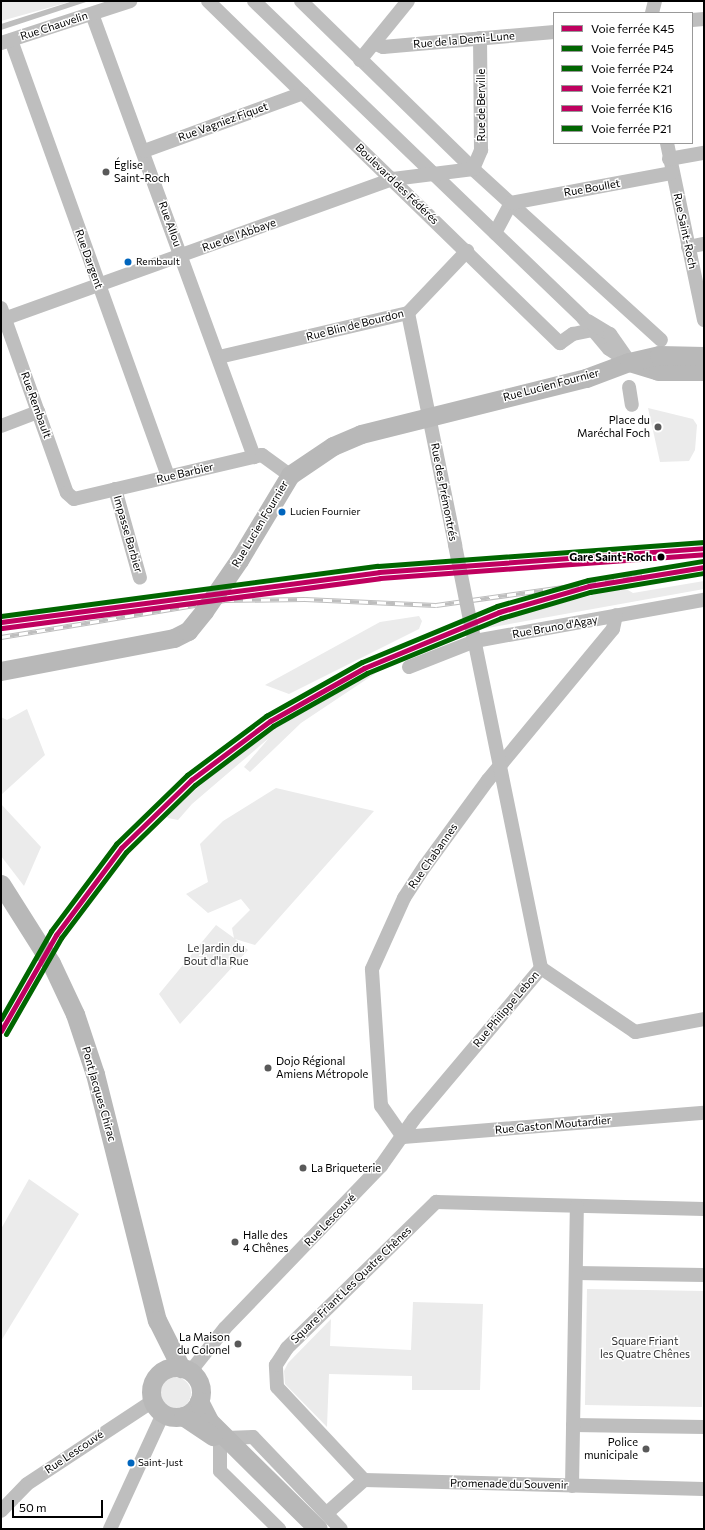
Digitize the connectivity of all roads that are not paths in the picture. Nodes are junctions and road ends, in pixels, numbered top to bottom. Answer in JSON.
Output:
{"nodes":[{"id":1,"x":130,"y":1,"type":"edge"},
{"id":2,"x":208,"y":1,"type":"edge"},
{"id":3,"x":254,"y":1,"type":"edge"},
{"id":4,"x":301,"y":1,"type":"edge"},
{"id":5,"x":408,"y":1,"type":"edge"},
{"id":6,"x":656,"y":1,"type":"edge"},
{"id":7,"x":652,"y":12,"type":"edge"},
{"id":8,"x":92,"y":14,"type":"junction"},
{"id":9,"x":553,"y":32,"type":"edge"},
{"id":10,"x":480,"y":38,"type":"junction"},
{"id":11,"x":6,"y":41,"type":"edge"},
{"id":12,"x":374,"y":43,"type":"junction"},
{"id":13,"x":360,"y":60,"type":"junction"},
{"id":14,"x":303,"y":92,"type":"junction"},
{"id":15,"x":667,"y":144,"type":"edge"},
{"id":16,"x":144,"y":151,"type":"junction"},
{"id":17,"x":704,"y":153,"type":"edge"},
{"id":18,"x":669,"y":159,"type":"junction"},
{"id":19,"x":473,"y":169,"type":"junction"},
{"id":20,"x":672,"y":173,"type":"junction"},
{"id":21,"x":433,"y":174,"type":"junction"},
{"id":22,"x":393,"y":179,"type":"junction"},
{"id":23,"x":511,"y":203,"type":"junction"},
{"id":24,"x":495,"y":233,"type":"junction"},
{"id":25,"x":704,"y":244,"type":"edge"},
{"id":26,"x":688,"y":247,"type":"junction"},
{"id":27,"x":467,"y":251,"type":"junction"},
{"id":28,"x":181,"y":256,"type":"junction"},
{"id":29,"x":98,"y":285,"type":"junction"},
{"id":30,"x":408,"y":312,"type":"junction"},
{"id":31,"x":2,"y":316,"type":"edge"},
{"id":32,"x":583,"y":318,"type":"junction"},
{"id":33,"x":704,"y":320,"type":"edge"},
{"id":34,"x":592,"y":330,"type":"junction"},
{"id":35,"x":661,"y":340,"type":"dead end"},
{"id":36,"x":704,"y":356,"type":"edge"},
{"id":37,"x":219,"y":357,"type":"junction"},
{"id":38,"x":629,"y":362,"type":"junction"},
{"id":39,"x":704,"y":372,"type":"edge"},
{"id":40,"x":628,"y":387,"type":"dead end"},
{"id":41,"x":632,"y":405,"type":"dead end"},
{"id":42,"x":38,"y":412,"type":"junction"},
{"id":43,"x":429,"y":415,"type":"junction"},
{"id":44,"x":1,"y":426,"type":"edge"},
{"id":45,"x":254,"y":457,"type":"junction"},
{"id":46,"x":290,"y":475,"type":"junction"},
{"id":47,"x":168,"y":477,"type":"junction"},
{"id":48,"x":115,"y":489,"type":"junction"},
{"id":49,"x":74,"y":499,"type":"joint"},
{"id":50,"x":140,"y":578,"type":"dead end"},
{"id":51,"x":704,"y":600,"type":"edge"},
{"id":52,"x":616,"y":615,"type":"junction"},
{"id":53,"x":473,"y":636,"type":"junction"},
{"id":54,"x":409,"y":667,"type":"dead end"},
{"id":55,"x":1,"y":671,"type":"edge"},
{"id":56,"x":501,"y":765,"type":"junction"},
{"id":57,"x":1,"y":884,"type":"edge"},
{"id":58,"x":541,"y":968,"type":"junction"},
{"id":59,"x":704,"y":1019,"type":"edge"},
{"id":60,"x":704,"y":1113,"type":"edge"},
{"id":61,"x":403,"y":1137,"type":"junction"},
{"id":62,"x":577,"y":1206,"type":"junction"},
{"id":63,"x":704,"y":1209,"type":"edge"},
{"id":64,"x":576,"y":1273,"type":"junction"},
{"id":65,"x":704,"y":1274,"type":"edge"},
{"id":66,"x":157,"y":1320,"type":"junction"},
{"id":67,"x":186,"y":1370,"type":"junction"},
{"id":68,"x":157,"y":1376,"type":"junction"},
{"id":69,"x":199,"y":1401,"type":"junction"},
{"id":70,"x":158,"y":1408,"type":"junction"},
{"id":71,"x":183,"y":1416,"type":"junction"},
{"id":72,"x":573,"y":1425,"type":"junction"},
{"id":73,"x":704,"y":1426,"type":"edge"},
{"id":74,"x":223,"y":1440,"type":"junction"},
{"id":75,"x":364,"y":1480,"type":"junction"},
{"id":76,"x":572,"y":1486,"type":"junction"},
{"id":77,"x":704,"y":1490,"type":"edge"},
{"id":78,"x":1,"y":1511,"type":"edge"},
{"id":79,"x":322,"y":1521,"type":"edge"},
{"id":80,"x":110,"y":1529,"type":"edge"},
{"id":81,"x":279,"y":1529,"type":"edge"},
{"id":82,"x":305,"y":1529,"type":"edge"},
{"id":83,"x":341,"y":1529,"type":"edge"}],
"edges":[{"from":1,"to":8,"type":"street","name":"Rue Chauvelin"},
{"from":2,"to":14,"type":"street","name":"Boulevard des Fédérés"},
{"from":3,"to":21,"type":"street"},
{"from":4,"to":13,"type":"street"},
{"from":5,"to":12,"type":"street"},
{"from":6,"to":7,"type":"street"},
{"from":8,"to":11,"type":"street","name":"Rue Chauvelin"},
{"from":8,"to":16,"type":"street","name":"Rue Allou"},
{"from":9,"to":10,"type":"street","name":"Rue de la Demi-Lune"},
{"from":10,"to":12,"type":"street","name":"Rue de la Demi-Lune"},
{"from":10,"to":19,"type":"street","name":"Rue de Berville"},
{"from":11,"to":29,"type":"street","name":"Rue Dargent"},
{"from":12,"to":13,"type":"street"},
{"from":13,"to":19,"type":"street"},
{"from":14,"to":16,"type":"street","name":"Rue Vagniez Fiquet"},
{"from":14,"to":22,"type":"street","name":"Boulevard des Fédérés"},
{"from":15,"to":18,"type":"street","name":"Rue Saint-Roch"},
{"from":16,"to":28,"type":"street","name":"Rue Allou"},
{"from":17,"to":18,"type":"street"},
{"from":18,"to":20,"type":"street","name":"Rue Saint-Roch"},
{"from":19,"to":21,"type":"street","name":"Rue de l'Abbaye"},
{"from":19,"to":23,"type":"street"},
{"from":20,"to":23,"type":"street","name":"Rue Boullet"},
{"from":20,"to":26,"type":"street","name":"Rue Saint-Roch"},
{"from":21,"to":22,"type":"street","name":"Rue de l'Abbaye"},
{"from":21,"to":24,"type":"street"},
{"from":22,"to":27,"type":"street","name":"Boulevard des Fédérés"},
{"from":22,"to":28,"type":"street","name":"Rue de l'Abbaye"},
{"from":23,"to":24,"type":"street"},
{"from":23,"to":35,"type":"street"},
{"from":24,"to":32,"type":"street"},
{"from":25,"to":26,"type":"street"},
{"from":26,"to":33,"type":"street","name":"Rue Saint-Roch"},
{"from":27,"to":30,"type":"street","name":"Rue Blin de Bourdon"},
{"from":27,"to":34,"type":"street","name":"Boulevard des Fédérés"},
{"from":28,"to":29,"type":"street","name":"Rue de l'Abbaye"},
{"from":28,"to":37,"type":"street","name":"Rue Allou"},
{"from":29,"to":31,"type":"street","name":"Rue de l'Abbaye"},
{"from":29,"to":47,"type":"street","name":"Rue Dargent"},
{"from":30,"to":37,"type":"street","name":"Rue Blin de Bourdon"},
{"from":30,"to":43,"type":"street","name":"Rue des Prémontrés"},
{"from":31,"to":42,"type":"street","name":"Rue Rembault"},
{"from":32,"to":34,"type":"street"},
{"from":32,"to":38,"type":"street"},
{"from":34,"to":38,"type":"street"},
{"from":36,"to":38,"type":"main road","name":"Rue Lucien Fournier"},
{"from":37,"to":45,"type":"street","name":"Rue Allou"},
{"from":38,"to":39,"type":"main road"},
{"from":38,"to":43,"type":"main road","name":"Rue Lucien Fournier"},
{"from":40,"to":41,"type":"street"},
{"from":42,"to":44,"type":"street"},
{"from":42,"to":49,"type":"street","name":"Rue Rembault"},
{"from":43,"to":46,"type":"main road","name":"Rue Lucien Fournier"},
{"from":43,"to":53,"type":"street","name":"Rue des Prémontrés","bridge":true},
{"from":45,"to":46,"type":"street","name":"Rue Barbier"},
{"from":45,"to":47,"type":"street","name":"Rue Barbier"},
{"from":46,"to":55,"type":"main road","name":"Rue Lucien Fournier","bridge":true},
{"from":47,"to":48,"type":"street","name":"Rue Barbier"},
{"from":48,"to":49,"type":"street","name":"Rue Barbier"},
{"from":48,"to":50,"type":"street","name":"Impasse Barbier"},
{"from":51,"to":52,"type":"street","name":"Rue Bruno d'Agay"},
{"from":52,"to":53,"type":"street","name":"Rue Bruno d'Agay"},
{"from":52,"to":56,"type":"street","name":"Rue Chabannes"},
{"from":53,"to":54,"type":"street","name":"Rue Bruno d'Agay"},
{"from":53,"to":56,"type":"street","name":"Rue des Prémontrés"},
{"from":56,"to":58,"type":"street","name":"Rue Philippe Lebon"},
{"from":56,"to":61,"type":"street","name":"Rue Chabannes"},
{"from":57,"to":66,"type":"main road","name":"Pont Jacques Chirac"},
{"from":58,"to":59,"type":"street"},
{"from":58,"to":61,"type":"street","name":"Rue Philippe Lebon"},
{"from":60,"to":61,"type":"street","name":"Rue Gaston Moutardier"},
{"from":61,"to":67,"type":"street","name":"Rue Lescouvé"},
{"from":62,"to":63,"type":"street","name":"Square Friant Les Quatre Chênes"},
{"from":62,"to":64,"type":"street"},
{"from":62,"to":75,"type":"street","name":"Square Friant Les Quatre Chênes"},
{"from":64,"to":65,"type":"street"},
{"from":64,"to":72,"type":"street"},
{"from":66,"to":67,"type":"main road","name":"Pont Jacques Chirac"},
{"from":66,"to":68,"type":"main road","name":"Pont Jacques Chirac"},
{"from":67,"to":68,"type":"main road"},
{"from":67,"to":69,"type":"main road"},
{"from":68,"to":70,"type":"main road"},
{"from":69,"to":71,"type":"main road"},
{"from":69,"to":74,"type":"main road"},
{"from":70,"to":71,"type":"main road"},
{"from":70,"to":78,"type":"street","name":"Rue Lescouvé"},
{"from":70,"to":80,"type":"street"},
{"from":71,"to":74,"type":"main road"},
{"from":72,"to":73,"type":"street"},
{"from":72,"to":76,"type":"street"},
{"from":74,"to":79,"type":"main road"},
{"from":74,"to":81,"type":"street"},
{"from":74,"to":82,"type":"main road"},
{"from":75,"to":76,"type":"street","name":"Promenade du Souvenir"},
{"from":75,"to":79,"type":"street"},
{"from":76,"to":77,"type":"street","name":"Promenade du Souvenir"},
{"from":79,"to":83,"type":"street"}]}
